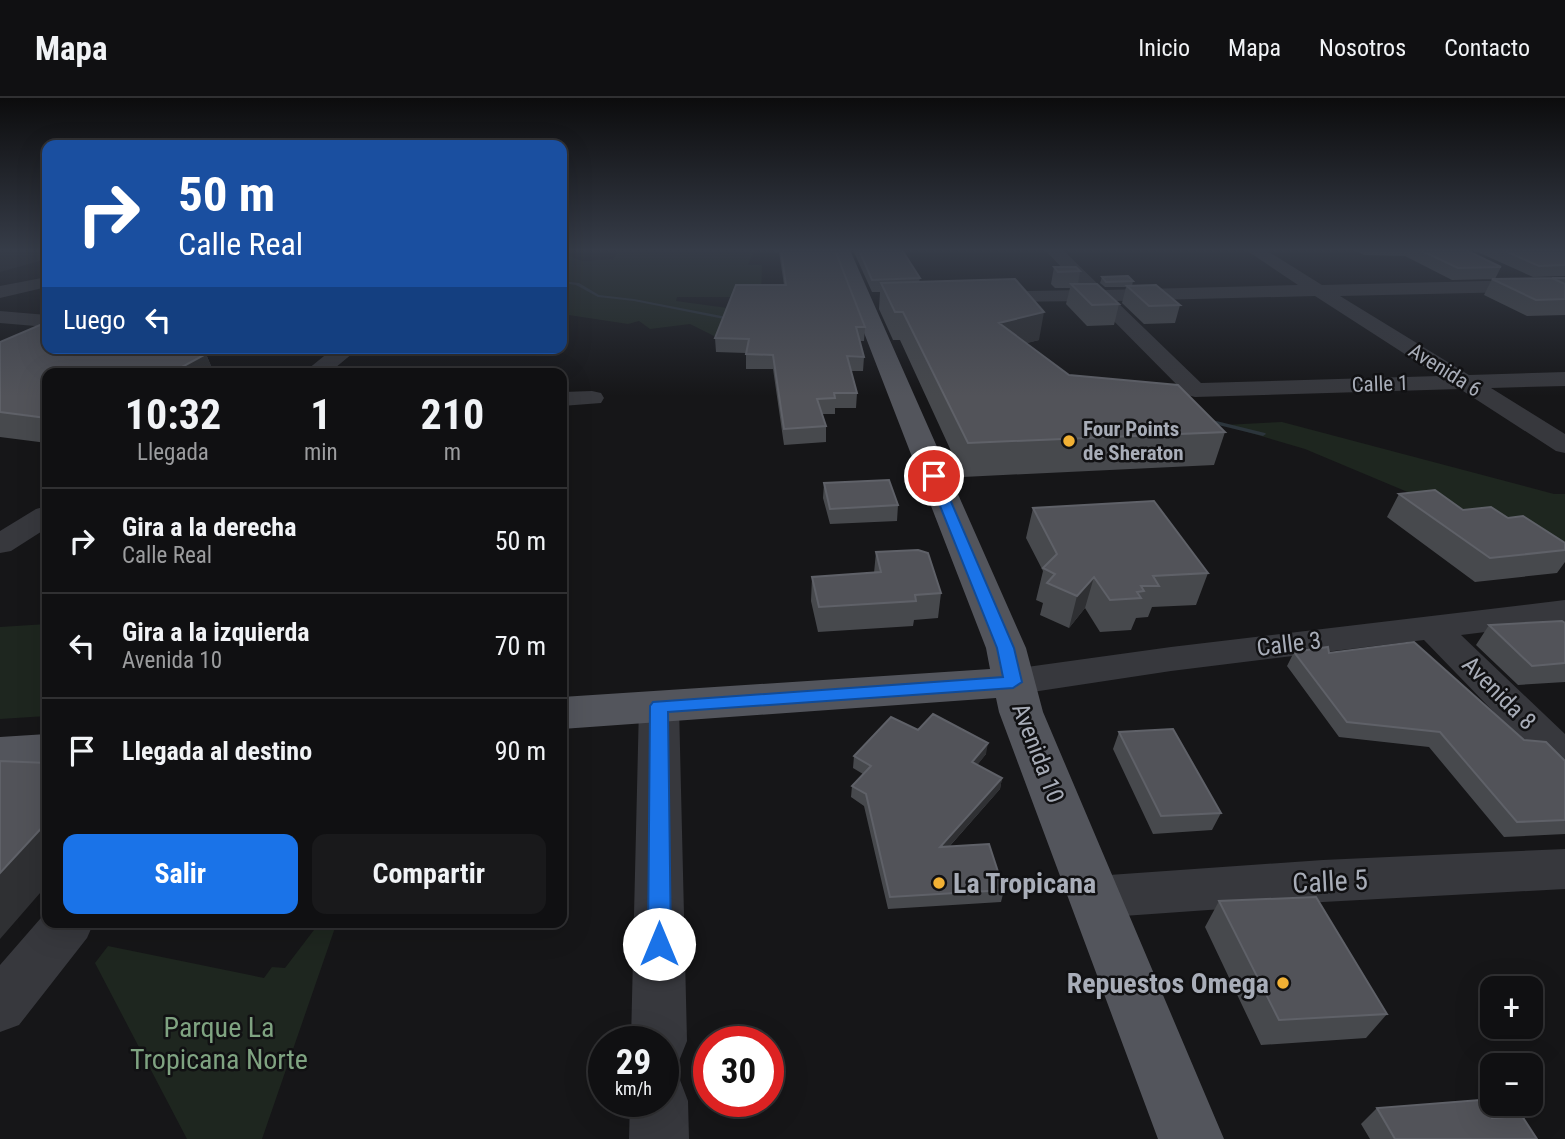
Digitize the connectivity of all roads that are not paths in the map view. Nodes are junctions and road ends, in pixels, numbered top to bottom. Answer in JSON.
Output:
{"nodes":[{"id":1,"x":873,"y":299,"type":"edge"},
{"id":2,"x":1101,"y":299,"type":"edge"},
{"id":3,"x":1332,"y":299,"type":"edge"},
{"id":4,"x":0,"y":317,"type":"edge"},
{"id":5,"x":42,"y":321,"type":"edge"},
{"id":6,"x":335,"y":354,"type":"edge"},
{"id":7,"x":320,"y":368,"type":"edge"},
{"id":8,"x":1565,"y":379,"type":"edge"},
{"id":9,"x":1464,"y":382,"type":"junction"},
{"id":10,"x":592,"y":398,"type":"dead end"},
{"id":11,"x":567,"y":399,"type":"edge"},
{"id":12,"x":1565,"y":444,"type":"edge"},
{"id":13,"x":42,"y":518,"type":"edge"},
{"id":14,"x":42,"y":541,"type":"edge"},
{"id":15,"x":0,"y":544,"type":"edge"},
{"id":16,"x":1565,"y":611,"type":"edge"},
{"id":17,"x":1432,"y":627,"type":"junction"},
{"id":18,"x":1013,"y":682,"type":"junction"},
{"id":19,"x":659,"y":706,"type":"junction"},
{"id":20,"x":567,"y":713,"type":"edge"},
{"id":21,"x":42,"y":751,"type":"edge"},
{"id":22,"x":0,"y":754,"type":"edge"},
{"id":23,"x":1565,"y":759,"type":"edge"},
{"id":24,"x":1565,"y":869,"type":"edge"},
{"id":25,"x":1095,"y":897,"type":"junction"},
{"id":26,"x":64,"y":928,"type":"edge"},
{"id":27,"x":0,"y":1006,"type":"edge"},
{"id":28,"x":659,"y":1026,"type":"edge"},
{"id":29,"x":659,"y":1117,"type":"edge"},
{"id":30,"x":659,"y":1139,"type":"edge"},
{"id":31,"x":1191,"y":1139,"type":"edge"}],
"edges":[{"from":1,"to":18,"type":"main road","name":"Avenida 10"},
{"from":2,"to":9,"type":"street","name":"Calle 1"},
{"from":3,"to":9,"type":"street","name":"Avenida 6"},
{"from":4,"to":5,"type":"street"},
{"from":6,"to":7,"type":"street"},
{"from":8,"to":9,"type":"street","name":"Calle 1"},
{"from":9,"to":12,"type":"street","name":"Avenida 6"},
{"from":10,"to":11,"type":"street"},
{"from":13,"to":15,"type":"street"},
{"from":14,"to":15,"type":"street"},
{"from":16,"to":17,"type":"street","name":"Calle 3"},
{"from":17,"to":18,"type":"street","name":"Calle 3"},
{"from":17,"to":23,"type":"street","name":"Avenida 8"},
{"from":18,"to":19,"type":"main road"},
{"from":18,"to":25,"type":"main road","name":"Avenida 10"},
{"from":19,"to":20,"type":"main road"},
{"from":19,"to":28,"type":"street"},
{"from":21,"to":22,"type":"main road"},
{"from":24,"to":25,"type":"street","name":"Calle 5"},
{"from":25,"to":31,"type":"main road","name":"Avenida 10"},
{"from":26,"to":27,"type":"street"},
{"from":29,"to":30,"type":"street"}]}
